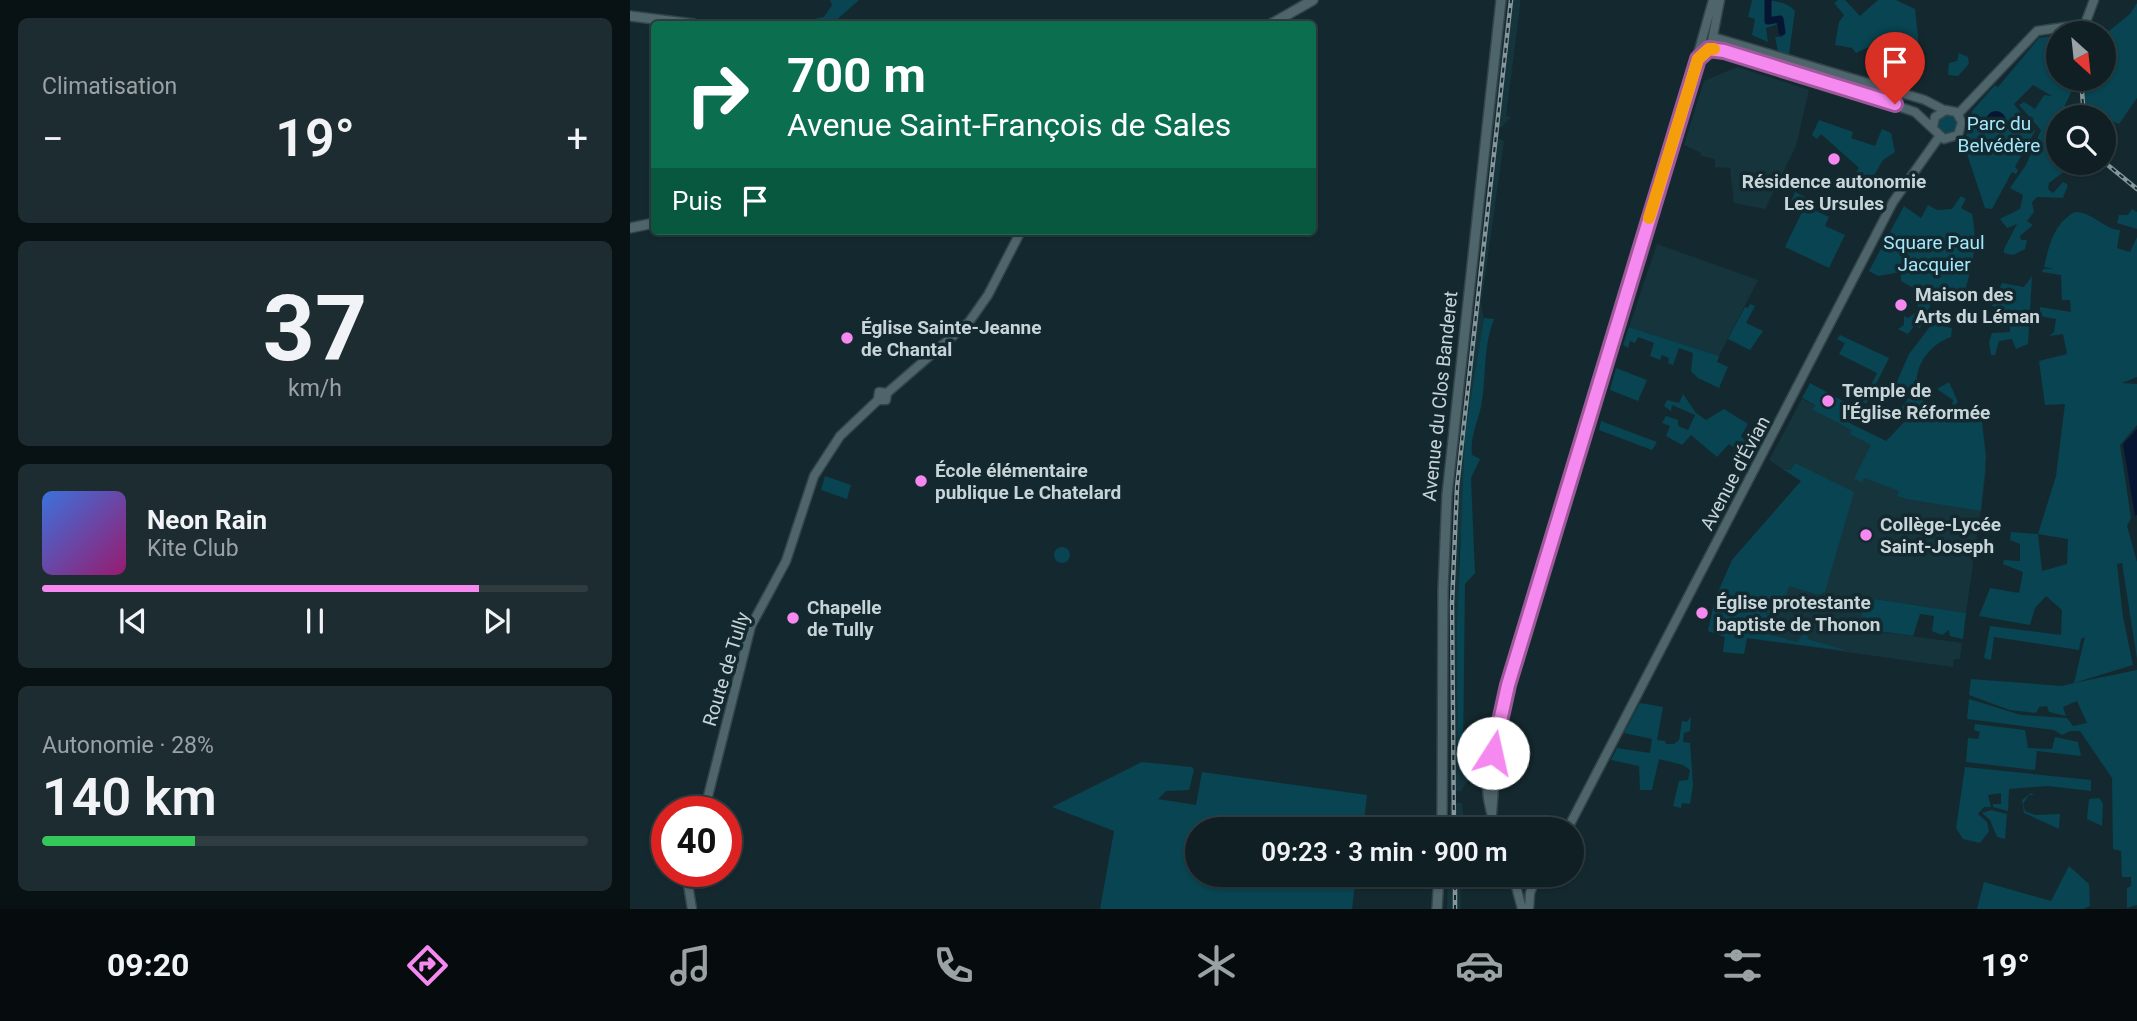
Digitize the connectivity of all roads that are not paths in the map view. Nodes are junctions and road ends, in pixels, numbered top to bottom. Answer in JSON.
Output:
{"nodes":[{"id":1,"x":1313,"y":0,"type":"edge"},
{"id":2,"x":1501,"y":0,"type":"edge"},
{"id":3,"x":1713,"y":0,"type":"edge"},
{"id":4,"x":1720,"y":0,"type":"edge"},
{"id":5,"x":2094,"y":0,"type":"edge"},
{"id":6,"x":630,"y":16,"type":"edge"},
{"id":7,"x":669,"y":21,"type":"edge"},
{"id":8,"x":1276,"y":21,"type":"edge"},
{"id":9,"x":1713,"y":37,"type":"junction"},
{"id":10,"x":1709,"y":49,"type":"junction"},
{"id":11,"x":1698,"y":59,"type":"junction"},
{"id":12,"x":1944,"y":110,"type":"junction"},
{"id":13,"x":1958,"y":114,"type":"junction"},
{"id":14,"x":1933,"y":127,"type":"junction"},
{"id":15,"x":1939,"y":136,"type":"junction"},
{"id":16,"x":651,"y":224,"type":"edge"},
{"id":17,"x":630,"y":228,"type":"edge"},
{"id":18,"x":1019,"y":235,"type":"edge"},
{"id":19,"x":708,"y":796,"type":"edge"},
{"id":20,"x":1443,"y":817,"type":"edge"},
{"id":21,"x":1493,"y":817,"type":"edge"},
{"id":22,"x":1574,"y":817,"type":"edge"},
{"id":23,"x":688,"y":887,"type":"edge"},
{"id":24,"x":1438,"y":887,"type":"edge"},
{"id":25,"x":1518,"y":887,"type":"edge"},
{"id":26,"x":1534,"y":887,"type":"edge"},
{"id":27,"x":692,"y":909,"type":"edge"},
{"id":28,"x":1437,"y":909,"type":"edge"},
{"id":29,"x":1522,"y":909,"type":"edge"},
{"id":30,"x":1529,"y":909,"type":"edge"}],
"edges":[{"from":1,"to":8,"type":"main road"},
{"from":2,"to":20,"type":"main road","name":"Avenue du Clos Banderet"},
{"from":3,"to":11,"type":"street"},
{"from":4,"to":9,"type":"street"},
{"from":5,"to":13,"type":"street"},
{"from":6,"to":7,"type":"main road"},
{"from":9,"to":10,"type":"street"},
{"from":9,"to":12,"type":"street"},
{"from":10,"to":11,"type":"street"},
{"from":10,"to":14,"type":"street"},
{"from":11,"to":21,"type":"street"},
{"from":12,"to":13,"type":"street"},
{"from":12,"to":14,"type":"street"},
{"from":13,"to":15,"type":"street"},
{"from":14,"to":15,"type":"street"},
{"from":15,"to":22,"type":"street","name":"Avenue d'Évian"},
{"from":16,"to":17,"type":"main road"},
{"from":18,"to":19,"type":"street","name":"Route de Tully"},
{"from":23,"to":27,"type":"street"},
{"from":24,"to":28,"type":"main road"},
{"from":25,"to":29,"type":"street"},
{"from":26,"to":30,"type":"street"}]}
